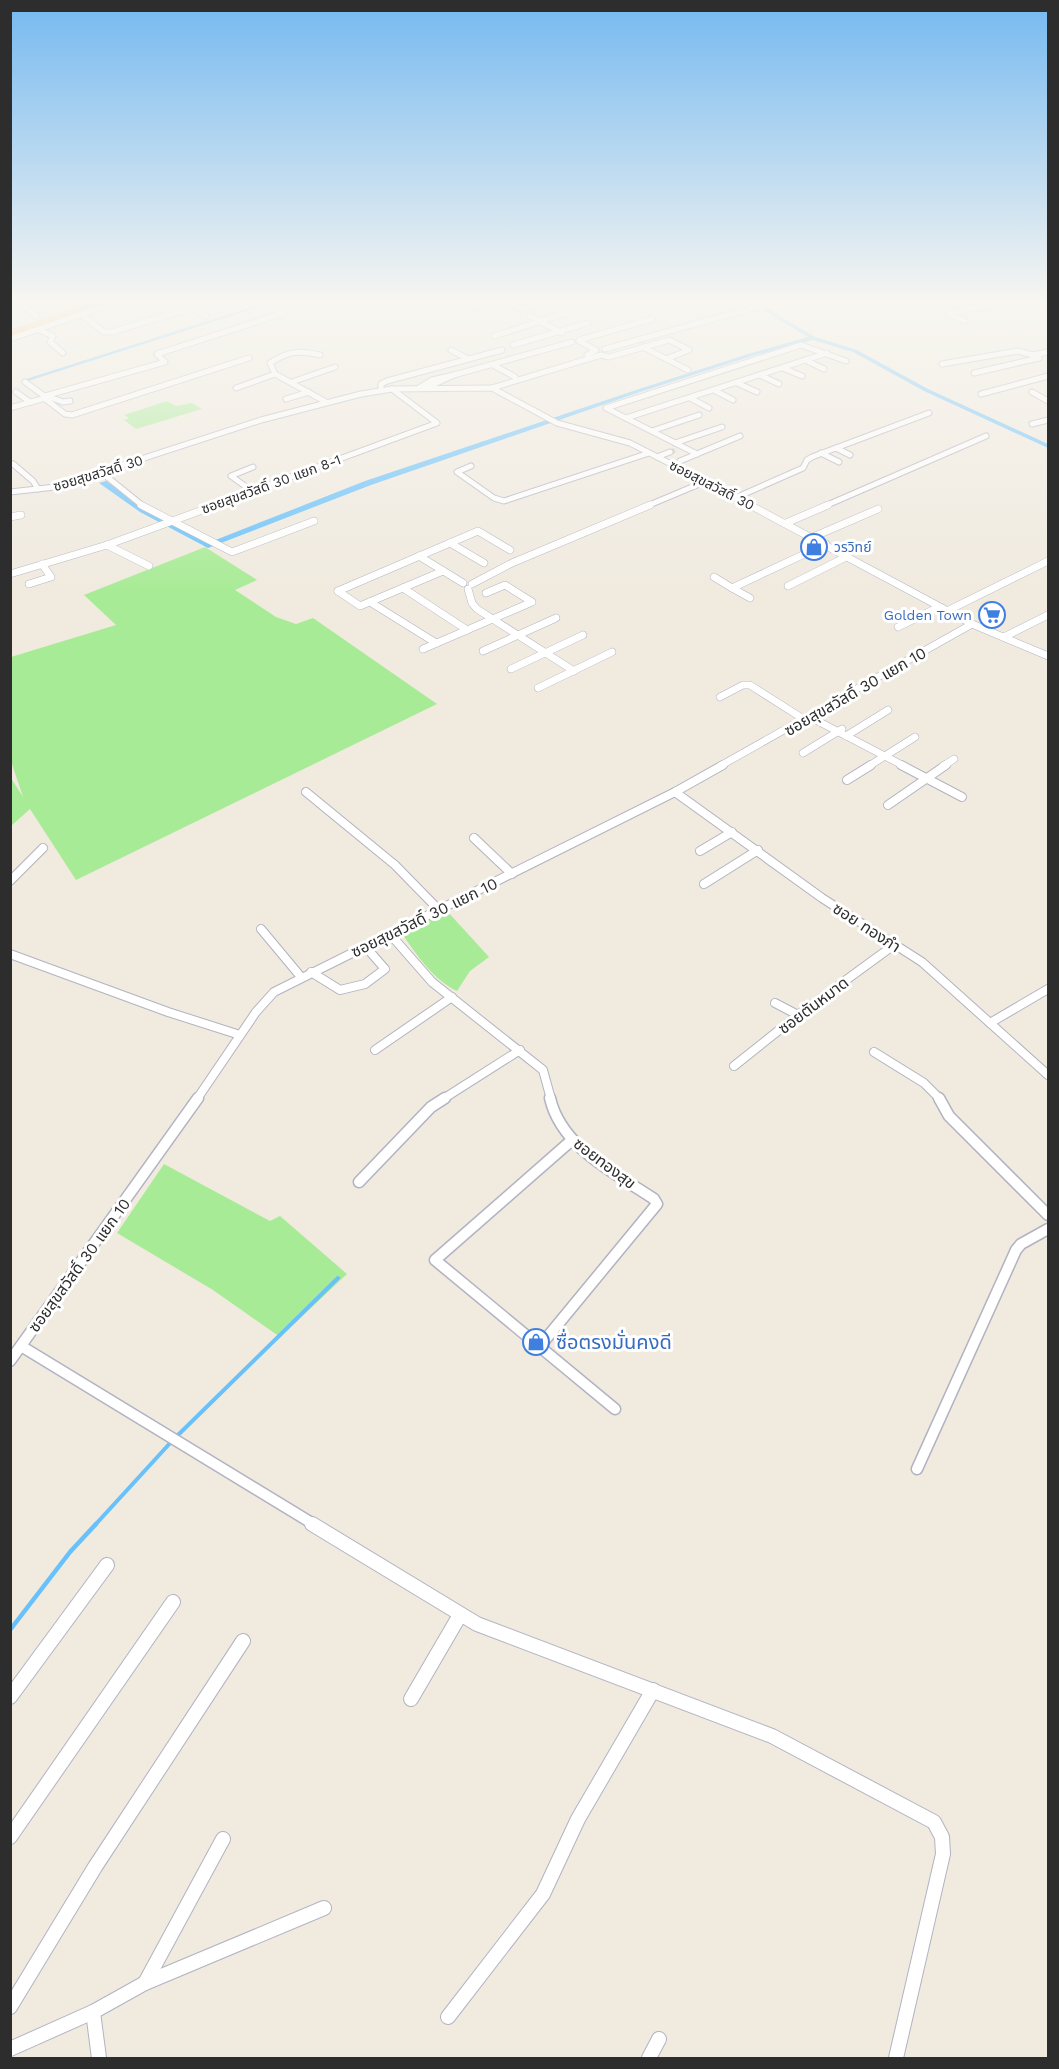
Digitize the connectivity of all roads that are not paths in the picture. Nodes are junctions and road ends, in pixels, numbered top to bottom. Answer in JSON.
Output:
{"nodes":[{"id":1,"x":25,"y":399,"type":"edge"},
{"id":2,"x":41,"y":399,"type":"edge"},
{"id":3,"x":48,"y":399,"type":"edge"},
{"id":4,"x":57,"y":399,"type":"edge"},
{"id":5,"x":122,"y":399,"type":"edge"},
{"id":6,"x":286,"y":399,"type":"edge"},
{"id":7,"x":320,"y":399,"type":"edge"},
{"id":8,"x":343,"y":399,"type":"edge"},
{"id":9,"x":405,"y":399,"type":"edge"},
{"id":10,"x":512,"y":399,"type":"edge"},
{"id":11,"x":635,"y":399,"type":"edge"},
{"id":12,"x":688,"y":399,"type":"edge"},
{"id":13,"x":691,"y":399,"type":"edge"},
{"id":14,"x":731,"y":399,"type":"edge"},
{"id":15,"x":734,"y":400,"type":"dead end"},
{"id":16,"x":70,"y":401,"type":"dead end"},
{"id":17,"x":30,"y":402,"type":"junction"},
{"id":18,"x":326,"y":402,"type":"junction"},
{"id":19,"x":294,"y":405,"type":"dead end"},
{"id":20,"x":10,"y":408,"type":"edge"},
{"id":21,"x":709,"y":408,"type":"dead end"},
{"id":22,"x":929,"y":413,"type":"dead end"},
{"id":23,"x":699,"y":415,"type":"dead end"},
{"id":24,"x":626,"y":418,"type":"junction"},
{"id":25,"x":1047,"y":421,"type":"edge"},
{"id":26,"x":886,"y":422,"type":"dead end"},
{"id":27,"x":1032,"y":423,"type":"dead end"},
{"id":28,"x":897,"y":426,"type":"junction"},
{"id":29,"x":722,"y":427,"type":"dead end"},
{"id":30,"x":652,"y":431,"type":"junction"},
{"id":31,"x":740,"y":436,"type":"dead end"},
{"id":32,"x":987,"y":436,"type":"dead end"},
{"id":33,"x":675,"y":443,"type":"junction"},
{"id":34,"x":836,"y":448,"type":"junction"},
{"id":35,"x":649,"y":453,"type":"junction"},
{"id":36,"x":678,"y":453,"type":"junction"},
{"id":37,"x":821,"y":453,"type":"junction"},
{"id":38,"x":850,"y":455,"type":"dead end"},
{"id":39,"x":660,"y":459,"type":"junction"},
{"id":40,"x":838,"y":462,"type":"dead end"},
{"id":41,"x":13,"y":464,"type":"dead end"},
{"id":42,"x":471,"y":466,"type":"dead end"},
{"id":43,"x":253,"y":467,"type":"dead end"},
{"id":44,"x":101,"y":472,"type":"junction"},
{"id":45,"x":704,"y":482,"type":"junction"},
{"id":46,"x":38,"y":489,"type":"junction"},
{"id":47,"x":252,"y":491,"type":"junction"},
{"id":48,"x":10,"y":492,"type":"edge"},
{"id":49,"x":735,"y":498,"type":"junction"},
{"id":50,"x":878,"y":509,"type":"dead end"},
{"id":51,"x":21,"y":515,"type":"dead end"},
{"id":52,"x":10,"y":517,"type":"edge"},
{"id":53,"x":314,"y":521,"type":"dead end"},
{"id":54,"x":166,"y":522,"type":"junction"},
{"id":55,"x":786,"y":523,"type":"junction"},
{"id":56,"x":813,"y":537,"type":"junction"},
{"id":57,"x":450,"y":543,"type":"junction"},
{"id":58,"x":107,"y":544,"type":"junction"},
{"id":59,"x":826,"y":544,"type":"junction"},
{"id":60,"x":510,"y":550,"type":"dead end"},
{"id":61,"x":419,"y":556,"type":"junction"},
{"id":62,"x":848,"y":556,"type":"junction"},
{"id":63,"x":1048,"y":561,"type":"edge"},
{"id":64,"x":484,"y":563,"type":"dead end"},
{"id":65,"x":42,"y":564,"type":"junction"},
{"id":66,"x":149,"y":566,"type":"dead end"},
{"id":67,"x":443,"y":571,"type":"junction"},
{"id":68,"x":10,"y":574,"type":"edge"},
{"id":69,"x":714,"y":577,"type":"dead end"},
{"id":70,"x":29,"y":584,"type":"dead end"},
{"id":71,"x":467,"y":585,"type":"junction"},
{"id":72,"x":788,"y":586,"type":"dead end"},
{"id":73,"x":403,"y":588,"type":"junction"},
{"id":74,"x":732,"y":588,"type":"junction"},
{"id":75,"x":486,"y":593,"type":"dead end"},
{"id":76,"x":750,"y":598,"type":"dead end"},
{"id":77,"x":370,"y":602,"type":"junction"},
{"id":78,"x":939,"y":607,"type":"junction"},
{"id":79,"x":947,"y":611,"type":"junction"},
{"id":80,"x":1048,"y":615,"type":"edge"},
{"id":81,"x":556,"y":618,"type":"dead end"},
{"id":82,"x":493,"y":619,"type":"junction"},
{"id":83,"x":972,"y":624,"type":"junction"},
{"id":84,"x":898,"y":627,"type":"dead end"},
{"id":85,"x":467,"y":630,"type":"junction"},
{"id":86,"x":583,"y":635,"type":"dead end"},
{"id":87,"x":518,"y":636,"type":"junction"},
{"id":88,"x":1004,"y":637,"type":"junction"},
{"id":89,"x":436,"y":643,"type":"junction"},
{"id":90,"x":423,"y":650,"type":"dead end"},
{"id":91,"x":483,"y":651,"type":"dead end"},
{"id":92,"x":545,"y":652,"type":"junction"},
{"id":93,"x":612,"y":652,"type":"dead end"},
{"id":94,"x":1048,"y":656,"type":"edge"},
{"id":95,"x":511,"y":669,"type":"dead end"},
{"id":96,"x":574,"y":671,"type":"junction"},
{"id":97,"x":538,"y":688,"type":"dead end"},
{"id":98,"x":720,"y":697,"type":"dead end"},
{"id":99,"x":888,"y":710,"type":"dead end"},
{"id":100,"x":811,"y":717,"type":"junction"},
{"id":101,"x":846,"y":734,"type":"junction"},
{"id":102,"x":915,"y":737,"type":"dead end"},
{"id":103,"x":803,"y":753,"type":"dead end"},
{"id":104,"x":885,"y":756,"type":"junction"},
{"id":105,"x":954,"y":759,"type":"dead end"},
{"id":106,"x":927,"y":778,"type":"junction"},
{"id":107,"x":847,"y":780,"type":"dead end"},
{"id":108,"x":306,"y":792,"type":"dead end"},
{"id":109,"x":675,"y":792,"type":"junction"},
{"id":110,"x":962,"y":797,"type":"dead end"},
{"id":111,"x":888,"y":804,"type":"dead end"},
{"id":112,"x":732,"y":832,"type":"junction"},
{"id":113,"x":474,"y":838,"type":"dead end"},
{"id":114,"x":43,"y":848,"type":"dead end"},
{"id":115,"x":758,"y":850,"type":"junction"},
{"id":116,"x":700,"y":851,"type":"dead end"},
{"id":117,"x":512,"y":874,"type":"junction"},
{"id":118,"x":10,"y":880,"type":"edge"},
{"id":119,"x":704,"y":884,"type":"dead end"},
{"id":120,"x":439,"y":910,"type":"junction"},
{"id":121,"x":261,"y":929,"type":"dead end"},
{"id":122,"x":390,"y":934,"type":"junction"},
{"id":123,"x":894,"y":945,"type":"junction"},
{"id":124,"x":365,"y":946,"type":"junction"},
{"id":125,"x":10,"y":954,"type":"edge"},
{"id":126,"x":311,"y":972,"type":"junction"},
{"id":127,"x":301,"y":977,"type":"junction"},
{"id":128,"x":1048,"y":989,"type":"edge"},
{"id":129,"x":452,"y":997,"type":"junction"},
{"id":130,"x":775,"y":1002,"type":"dead end"},
{"id":131,"x":798,"y":1015,"type":"junction"},
{"id":132,"x":990,"y":1023,"type":"junction"},
{"id":133,"x":240,"y":1035,"type":"junction"},
{"id":134,"x":375,"y":1050,"type":"dead end"},
{"id":135,"x":520,"y":1050,"type":"junction"},
{"id":136,"x":874,"y":1052,"type":"dead end"},
{"id":137,"x":734,"y":1066,"type":"dead end"},
{"id":138,"x":1048,"y":1075,"type":"edge"},
{"id":139,"x":572,"y":1140,"type":"junction"},
{"id":140,"x":359,"y":1182,"type":"dead end"},
{"id":141,"x":1048,"y":1215,"type":"edge"},
{"id":142,"x":1048,"y":1229,"type":"edge"},
{"id":143,"x":21,"y":1346,"type":"junction"},
{"id":144,"x":540,"y":1346,"type":"junction"},
{"id":145,"x":10,"y":1361,"type":"edge"},
{"id":146,"x":615,"y":1409,"type":"dead end"},
{"id":147,"x":917,"y":1469,"type":"dead end"},
{"id":148,"x":107,"y":1565,"type":"dead end"},
{"id":149,"x":173,"y":1602,"type":"dead end"},
{"id":150,"x":460,"y":1615,"type":"junction"},
{"id":151,"x":243,"y":1641,"type":"dead end"},
{"id":152,"x":653,"y":1690,"type":"junction"},
{"id":153,"x":10,"y":1697,"type":"edge"},
{"id":154,"x":411,"y":1699,"type":"dead end"},
{"id":155,"x":10,"y":1837,"type":"edge"},
{"id":156,"x":222,"y":1839,"type":"dead end"},
{"id":157,"x":324,"y":1908,"type":"dead end"},
{"id":158,"x":145,"y":1983,"type":"junction"},
{"id":159,"x":10,"y":2007,"type":"edge"},
{"id":160,"x":93,"y":2012,"type":"junction"},
{"id":161,"x":448,"y":2017,"type":"dead end"},
{"id":162,"x":659,"y":2039,"type":"dead end"},
{"id":163,"x":10,"y":2049,"type":"edge"},
{"id":164,"x":99,"y":2058,"type":"edge"},
{"id":165,"x":649,"y":2058,"type":"edge"},
{"id":166,"x":896,"y":2058,"type":"edge"}],
"edges":[{"from":1,"to":17,"type":"street"},
{"from":2,"to":17,"type":"street"},
{"from":3,"to":5,"type":"street"},
{"from":4,"to":16,"type":"street"},
{"from":6,"to":19,"type":"street"},
{"from":7,"to":18,"type":"street"},
{"from":8,"to":18,"type":"street","name":"ซอยสุขสวัสดิ์ 30"},
{"from":9,"to":47,"type":"street","name":"ซอยสุขสวัสดิ์ 30 แยก 8-1"},
{"from":10,"to":35,"type":"street","name":"ซอยสุขสวัสดิ์ 30"},
{"from":11,"to":24,"type":"street"},
{"from":12,"to":24,"type":"street"},
{"from":13,"to":21,"type":"street"},
{"from":14,"to":15,"type":"street"},
{"from":17,"to":20,"type":"street"},
{"from":18,"to":44,"type":"street","name":"ซอยสุขสวัสดิ์ 30"},
{"from":22,"to":28,"type":"street"},
{"from":23,"to":30,"type":"street"},
{"from":24,"to":30,"type":"street"},
{"from":25,"to":27,"type":"street"},
{"from":26,"to":28,"type":"street"},
{"from":28,"to":34,"type":"street"},
{"from":29,"to":33,"type":"street"},
{"from":30,"to":33,"type":"street"},
{"from":31,"to":36,"type":"street"},
{"from":32,"to":55,"type":"street"},
{"from":33,"to":36,"type":"street"},
{"from":34,"to":37,"type":"street"},
{"from":34,"to":38,"type":"street"},
{"from":35,"to":39,"type":"street","name":"ซอยสุขสวัสดิ์ 30"},
{"from":35,"to":42,"type":"street"},
{"from":36,"to":39,"type":"street"},
{"from":37,"to":40,"type":"street"},
{"from":37,"to":49,"type":"street"},
{"from":39,"to":45,"type":"street","name":"ซอยสุขสวัสดิ์ 30"},
{"from":41,"to":46,"type":"street"},
{"from":43,"to":47,"type":"street"},
{"from":44,"to":46,"type":"street","name":"ซอยสุขสวัสดิ์ 30"},
{"from":44,"to":54,"type":"street"},
{"from":45,"to":49,"type":"street","name":"ซอยสุขสวัสดิ์ 30"},
{"from":45,"to":71,"type":"street"},
{"from":46,"to":48,"type":"street","name":"ซอยสุขสวัสดิ์ 30"},
{"from":47,"to":54,"type":"street","name":"ซอยสุขสวัสดิ์ 30 แยก 8-1"},
{"from":49,"to":55,"type":"street","name":"ซอยสุขสวัสดิ์ 30"},
{"from":50,"to":56,"type":"street"},
{"from":51,"to":52,"type":"street"},
{"from":53,"to":54,"type":"street"},
{"from":54,"to":58,"type":"street","name":"ซอยสุขสวัสดิ์ 30 แยก 8-1"},
{"from":55,"to":56,"type":"street","name":"ซอยสุขสวัสดิ์ 30"},
{"from":56,"to":59,"type":"street","name":"ซอยสุขสวัสดิ์ 30"},
{"from":57,"to":60,"type":"street"},
{"from":57,"to":61,"type":"street"},
{"from":57,"to":64,"type":"street"},
{"from":58,"to":65,"type":"street","name":"ซอยสุขสวัสดิ์ 30 แยก 8-1"},
{"from":58,"to":66,"type":"street"},
{"from":59,"to":62,"type":"street","name":"ซอยสุขสวัสดิ์ 30"},
{"from":59,"to":74,"type":"street"},
{"from":61,"to":67,"type":"street"},
{"from":61,"to":77,"type":"street"},
{"from":62,"to":72,"type":"street"},
{"from":62,"to":78,"type":"street","name":"ซอยสุขสวัสดิ์ 30"},
{"from":63,"to":79,"type":"street"},
{"from":65,"to":68,"type":"street","name":"ซอยสุขสวัสดิ์ 30 แยก 8-1"},
{"from":65,"to":70,"type":"street"},
{"from":67,"to":71,"type":"street"},
{"from":67,"to":73,"type":"street"},
{"from":69,"to":74,"type":"street"},
{"from":71,"to":82,"type":"street"},
{"from":73,"to":77,"type":"street"},
{"from":73,"to":85,"type":"street"},
{"from":74,"to":76,"type":"street"},
{"from":75,"to":82,"type":"street"},
{"from":77,"to":89,"type":"street"},
{"from":78,"to":79,"type":"street","name":"ซอยสุขสวัสดิ์ 30"},
{"from":78,"to":84,"type":"street"},
{"from":79,"to":83,"type":"street","name":"ซอยสุขสวัสดิ์ 30"},
{"from":80,"to":88,"type":"street"},
{"from":81,"to":87,"type":"street"},
{"from":82,"to":85,"type":"street"},
{"from":82,"to":87,"type":"street"},
{"from":83,"to":88,"type":"street","name":"ซอยสุขสวัสดิ์ 30"},
{"from":83,"to":100,"type":"street","name":"ซอยสุขสวัสดิ์ 30 แยก 10"},
{"from":85,"to":89,"type":"street"},
{"from":86,"to":92,"type":"street"},
{"from":87,"to":91,"type":"street"},
{"from":87,"to":92,"type":"street"},
{"from":88,"to":94,"type":"street","name":"ซอยสุขสวัสดิ์ 30"},
{"from":89,"to":90,"type":"street"},
{"from":92,"to":95,"type":"street"},
{"from":92,"to":96,"type":"street"},
{"from":93,"to":96,"type":"street"},
{"from":96,"to":97,"type":"street"},
{"from":98,"to":100,"type":"street"},
{"from":99,"to":101,"type":"street"},
{"from":100,"to":101,"type":"street"},
{"from":100,"to":109,"type":"street","name":"ซอยสุขสวัสดิ์ 30 แยก 10"},
{"from":101,"to":103,"type":"street"},
{"from":101,"to":104,"type":"street"},
{"from":102,"to":104,"type":"street"},
{"from":104,"to":106,"type":"street"},
{"from":104,"to":107,"type":"street"},
{"from":105,"to":106,"type":"street"},
{"from":106,"to":110,"type":"street"},
{"from":106,"to":111,"type":"street"},
{"from":108,"to":120,"type":"street"},
{"from":109,"to":112,"type":"street","name":"ซอย ทองภํา"},
{"from":109,"to":117,"type":"street","name":"ซอยสุขสวัสดิ์ 30 แยก 10"},
{"from":112,"to":115,"type":"street","name":"ซอย ทองภํา"},
{"from":112,"to":116,"type":"street"},
{"from":113,"to":117,"type":"street"},
{"from":114,"to":118,"type":"street"},
{"from":115,"to":119,"type":"street"},
{"from":115,"to":123,"type":"street","name":"ซอย ทองภํา"},
{"from":117,"to":120,"type":"street","name":"ซอยสุขสวัสดิ์ 30 แยก 10"},
{"from":120,"to":122,"type":"street","name":"ซอยสุขสวัสดิ์ 30 แยก 10"},
{"from":121,"to":127,"type":"street"},
{"from":122,"to":124,"type":"street","name":"ซอยสุขสวัสดิ์ 30 แยก 10"},
{"from":122,"to":129,"type":"street","name":"ซอยทองสุข"},
{"from":123,"to":131,"type":"street","name":"ซอยตันหมาด"},
{"from":123,"to":132,"type":"street","name":"ซอย ทองภํา"},
{"from":124,"to":126,"type":"street","name":"ซอยสุขสวัสดิ์ 30 แยก 10"},
{"from":124,"to":126,"type":"street"},
{"from":125,"to":133,"type":"street"},
{"from":126,"to":127,"type":"street","name":"ซอยสุขสวัสดิ์ 30 แยก 10"},
{"from":127,"to":133,"type":"street","name":"ซอยสุขสวัสดิ์ 30 แยก 10"},
{"from":128,"to":132,"type":"street"},
{"from":129,"to":134,"type":"street"},
{"from":129,"to":135,"type":"street","name":"ซอยทองสุข"},
{"from":130,"to":131,"type":"street"},
{"from":131,"to":137,"type":"street","name":"ซอยตันหมาด"},
{"from":132,"to":138,"type":"street","name":"ซอย ทองภํา"},
{"from":133,"to":143,"type":"street","name":"ซอยสุขสวัสดิ์ 30 แยก 10"},
{"from":135,"to":139,"type":"street","name":"ซอยทองสุข"},
{"from":135,"to":140,"type":"street"},
{"from":136,"to":141,"type":"street"},
{"from":139,"to":144,"type":"street","name":"ซอยทองสุข"},
{"from":139,"to":144,"type":"street"},
{"from":142,"to":147,"type":"street"},
{"from":143,"to":145,"type":"street","name":"ซอยสุขสวัสดิ์ 30 แยก 10"},
{"from":143,"to":150,"type":"street"},
{"from":144,"to":146,"type":"street"},
{"from":148,"to":153,"type":"street"},
{"from":149,"to":155,"type":"street"},
{"from":150,"to":152,"type":"street"},
{"from":150,"to":154,"type":"street"},
{"from":151,"to":159,"type":"street"},
{"from":152,"to":161,"type":"street"},
{"from":152,"to":166,"type":"street"},
{"from":156,"to":158,"type":"street"},
{"from":157,"to":158,"type":"street"},
{"from":158,"to":160,"type":"street"},
{"from":160,"to":163,"type":"street"},
{"from":160,"to":164,"type":"street"},
{"from":162,"to":165,"type":"street"}]}
